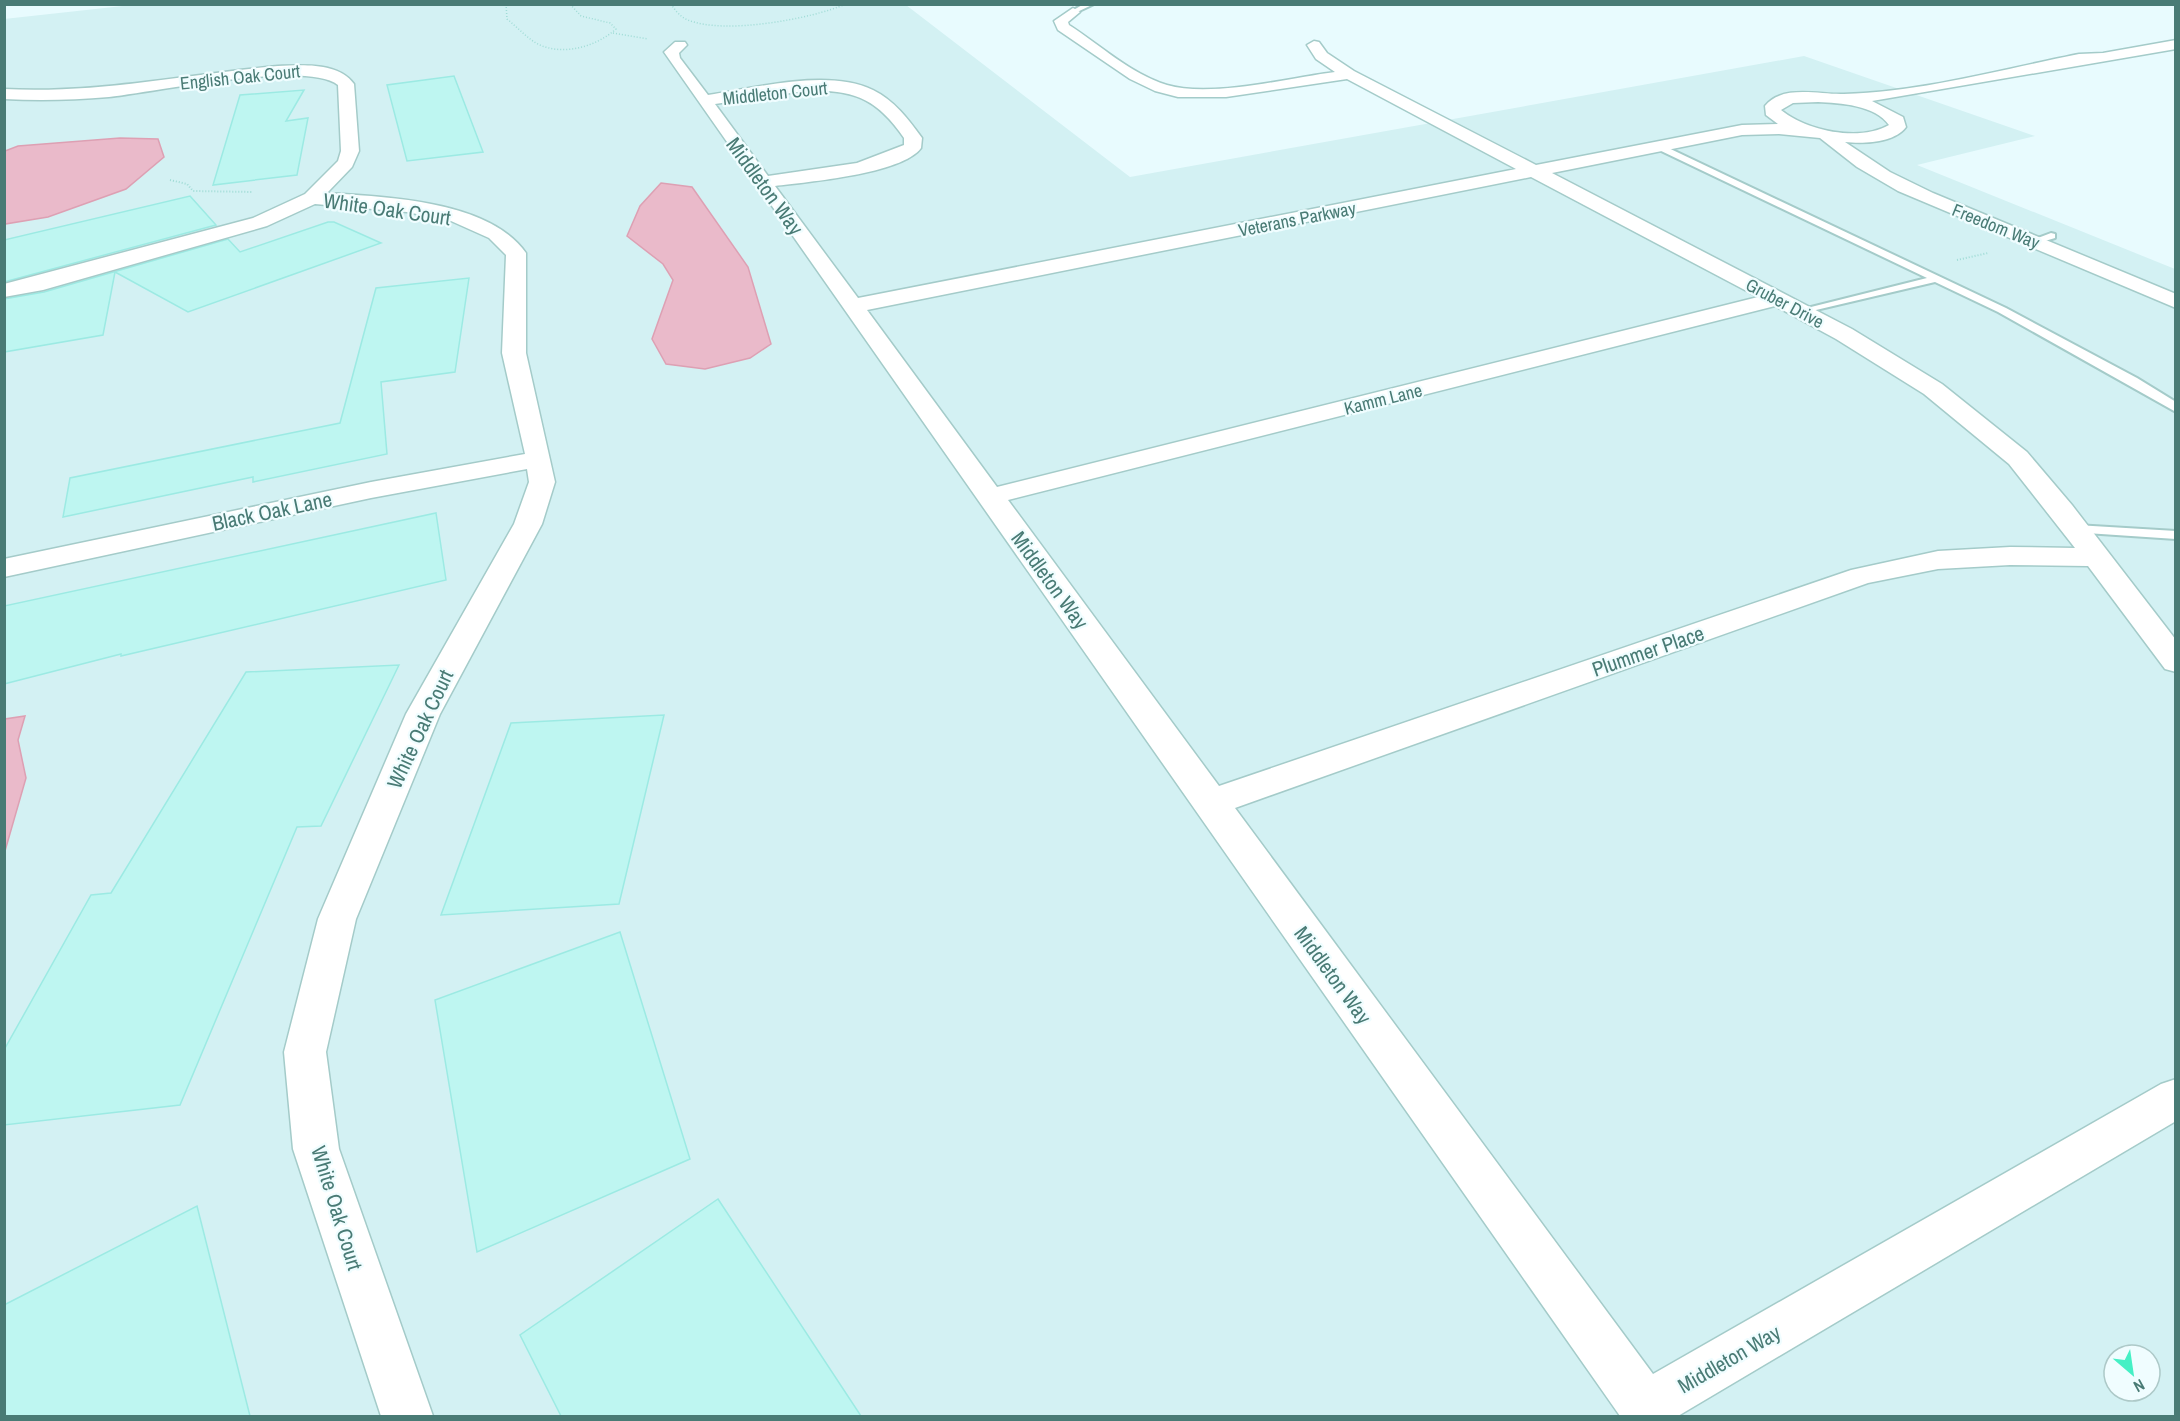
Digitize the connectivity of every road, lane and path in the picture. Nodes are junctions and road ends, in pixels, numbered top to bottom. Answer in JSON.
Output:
{"nodes":[{"id":1,"x":506,"y":4,"type":"edge"},
{"id":2,"x":570,"y":4,"type":"edge"},
{"id":3,"x":671,"y":4,"type":"edge"},
{"id":4,"x":846,"y":4,"type":"edge"},
{"id":5,"x":1091,"y":4,"type":"edge"},
{"id":6,"x":1073,"y":12,"type":"joint"},
{"id":7,"x":2175,"y":44,"type":"edge"},
{"id":8,"x":680,"y":45,"type":"dead end"},
{"id":9,"x":1314,"y":45,"type":"dead end"},
{"id":10,"x":2103,"y":58,"type":"junction"},
{"id":11,"x":1349,"y":74,"type":"junction"},
{"id":12,"x":4,"y":94,"type":"edge"},
{"id":13,"x":1843,"y":99,"type":"junction"},
{"id":14,"x":704,"y":101,"type":"junction"},
{"id":15,"x":1772,"y":111,"type":"junction"},
{"id":16,"x":1890,"y":114,"type":"junction"},
{"id":17,"x":1743,"y":130,"type":"junction"},
{"id":18,"x":1821,"y":133,"type":"junction"},
{"id":19,"x":1866,"y":137,"type":"junction"},
{"id":20,"x":1660,"y":147,"type":"junction"},
{"id":21,"x":1537,"y":172,"type":"junction"},
{"id":22,"x":170,"y":180,"type":"dead end"},
{"id":23,"x":762,"y":182,"type":"junction"},
{"id":24,"x":312,"y":198,"type":"junction"},
{"id":25,"x":2043,"y":239,"type":"junction"},
{"id":26,"x":1917,"y":270,"type":"junction"},
{"id":27,"x":1936,"y":279,"type":"junction"},
{"id":28,"x":2175,"y":287,"type":"edge"},
{"id":29,"x":4,"y":291,"type":"edge"},
{"id":30,"x":1777,"y":299,"type":"junction"},
{"id":31,"x":2175,"y":302,"type":"edge"},
{"id":32,"x":852,"y":306,"type":"junction"},
{"id":33,"x":1803,"y":312,"type":"junction"},
{"id":34,"x":2175,"y":408,"type":"edge"},
{"id":35,"x":539,"y":459,"type":"junction"},
{"id":36,"x":989,"y":497,"type":"junction"},
{"id":37,"x":2076,"y":529,"type":"junction"},
{"id":38,"x":2175,"y":536,"type":"edge"},
{"id":39,"x":2097,"y":557,"type":"junction"},
{"id":40,"x":4,"y":568,"type":"edge"},
{"id":41,"x":2175,"y":662,"type":"edge"},
{"id":42,"x":1210,"y":803,"type":"junction"},
{"id":43,"x":2175,"y":1098,"type":"edge"},
{"id":44,"x":407,"y":1416,"type":"edge"}],
"edges":[{"from":1,"to":2,"type":"path"},
{"from":3,"to":4,"type":"path"},
{"from":5,"to":6,"type":"lane"},
{"from":6,"to":11,"type":"street"},
{"from":7,"to":10,"type":"street"},
{"from":8,"to":14,"type":"street","name":"Middleton Way"},
{"from":9,"to":11,"type":"street","name":"Gruber Drive"},
{"from":10,"to":13,"type":"street"},
{"from":10,"to":16,"type":"street"},
{"from":11,"to":21,"type":"street","name":"Gruber Drive"},
{"from":12,"to":24,"type":"street","name":"English Oak Court"},
{"from":13,"to":15,"type":"street","name":"Veterans Parkway"},
{"from":13,"to":16,"type":"street"},
{"from":14,"to":23,"type":"street","name":"Middleton Way"},
{"from":14,"to":23,"type":"street","name":"Middleton Court"},
{"from":15,"to":17,"type":"street","name":"Veterans Parkway"},
{"from":15,"to":18,"type":"street"},
{"from":16,"to":19,"type":"street"},
{"from":17,"to":18,"type":"street","name":"Veterans Parkway"},
{"from":17,"to":20,"type":"street","name":"Veterans Parkway"},
{"from":18,"to":19,"type":"street"},
{"from":18,"to":25,"type":"street","name":"Freedom Way"},
{"from":19,"to":25,"type":"street","name":"Freedom Way"},
{"from":20,"to":21,"type":"street","name":"Veterans Parkway"},
{"from":20,"to":26,"type":"lane"},
{"from":21,"to":30,"type":"street","name":"Gruber Drive"},
{"from":21,"to":32,"type":"street","name":"Veterans Parkway"},
{"from":22,"to":24,"type":"path"},
{"from":23,"to":32,"type":"street","name":"Middleton Way"},
{"from":24,"to":29,"type":"street","name":"English Oak Court"},
{"from":24,"to":35,"type":"street","name":"White Oak Court"},
{"from":25,"to":26,"type":"path"},
{"from":25,"to":28,"type":"street","name":"Freedom Way"},
{"from":25,"to":31,"type":"street","name":"Freedom Way"},
{"from":26,"to":27,"type":"lane"},
{"from":27,"to":33,"type":"lane"},
{"from":27,"to":34,"type":"lane"},
{"from":30,"to":33,"type":"street","name":"Gruber Drive"},
{"from":30,"to":36,"type":"street","name":"Kamm Lane"},
{"from":32,"to":36,"type":"street","name":"Middleton Way"},
{"from":33,"to":37,"type":"street","name":"Gruber Drive"},
{"from":35,"to":40,"type":"street","name":"Black Oak Lane"},
{"from":35,"to":44,"type":"street","name":"White Oak Court"},
{"from":36,"to":42,"type":"street","name":"Middleton Way"},
{"from":37,"to":38,"type":"lane"},
{"from":37,"to":39,"type":"street","name":"Gruber Drive"},
{"from":39,"to":41,"type":"street","name":"Gruber Drive"},
{"from":39,"to":42,"type":"street","name":"Plummer Place"},
{"from":42,"to":43,"type":"street","name":"Middleton Way"}]}
